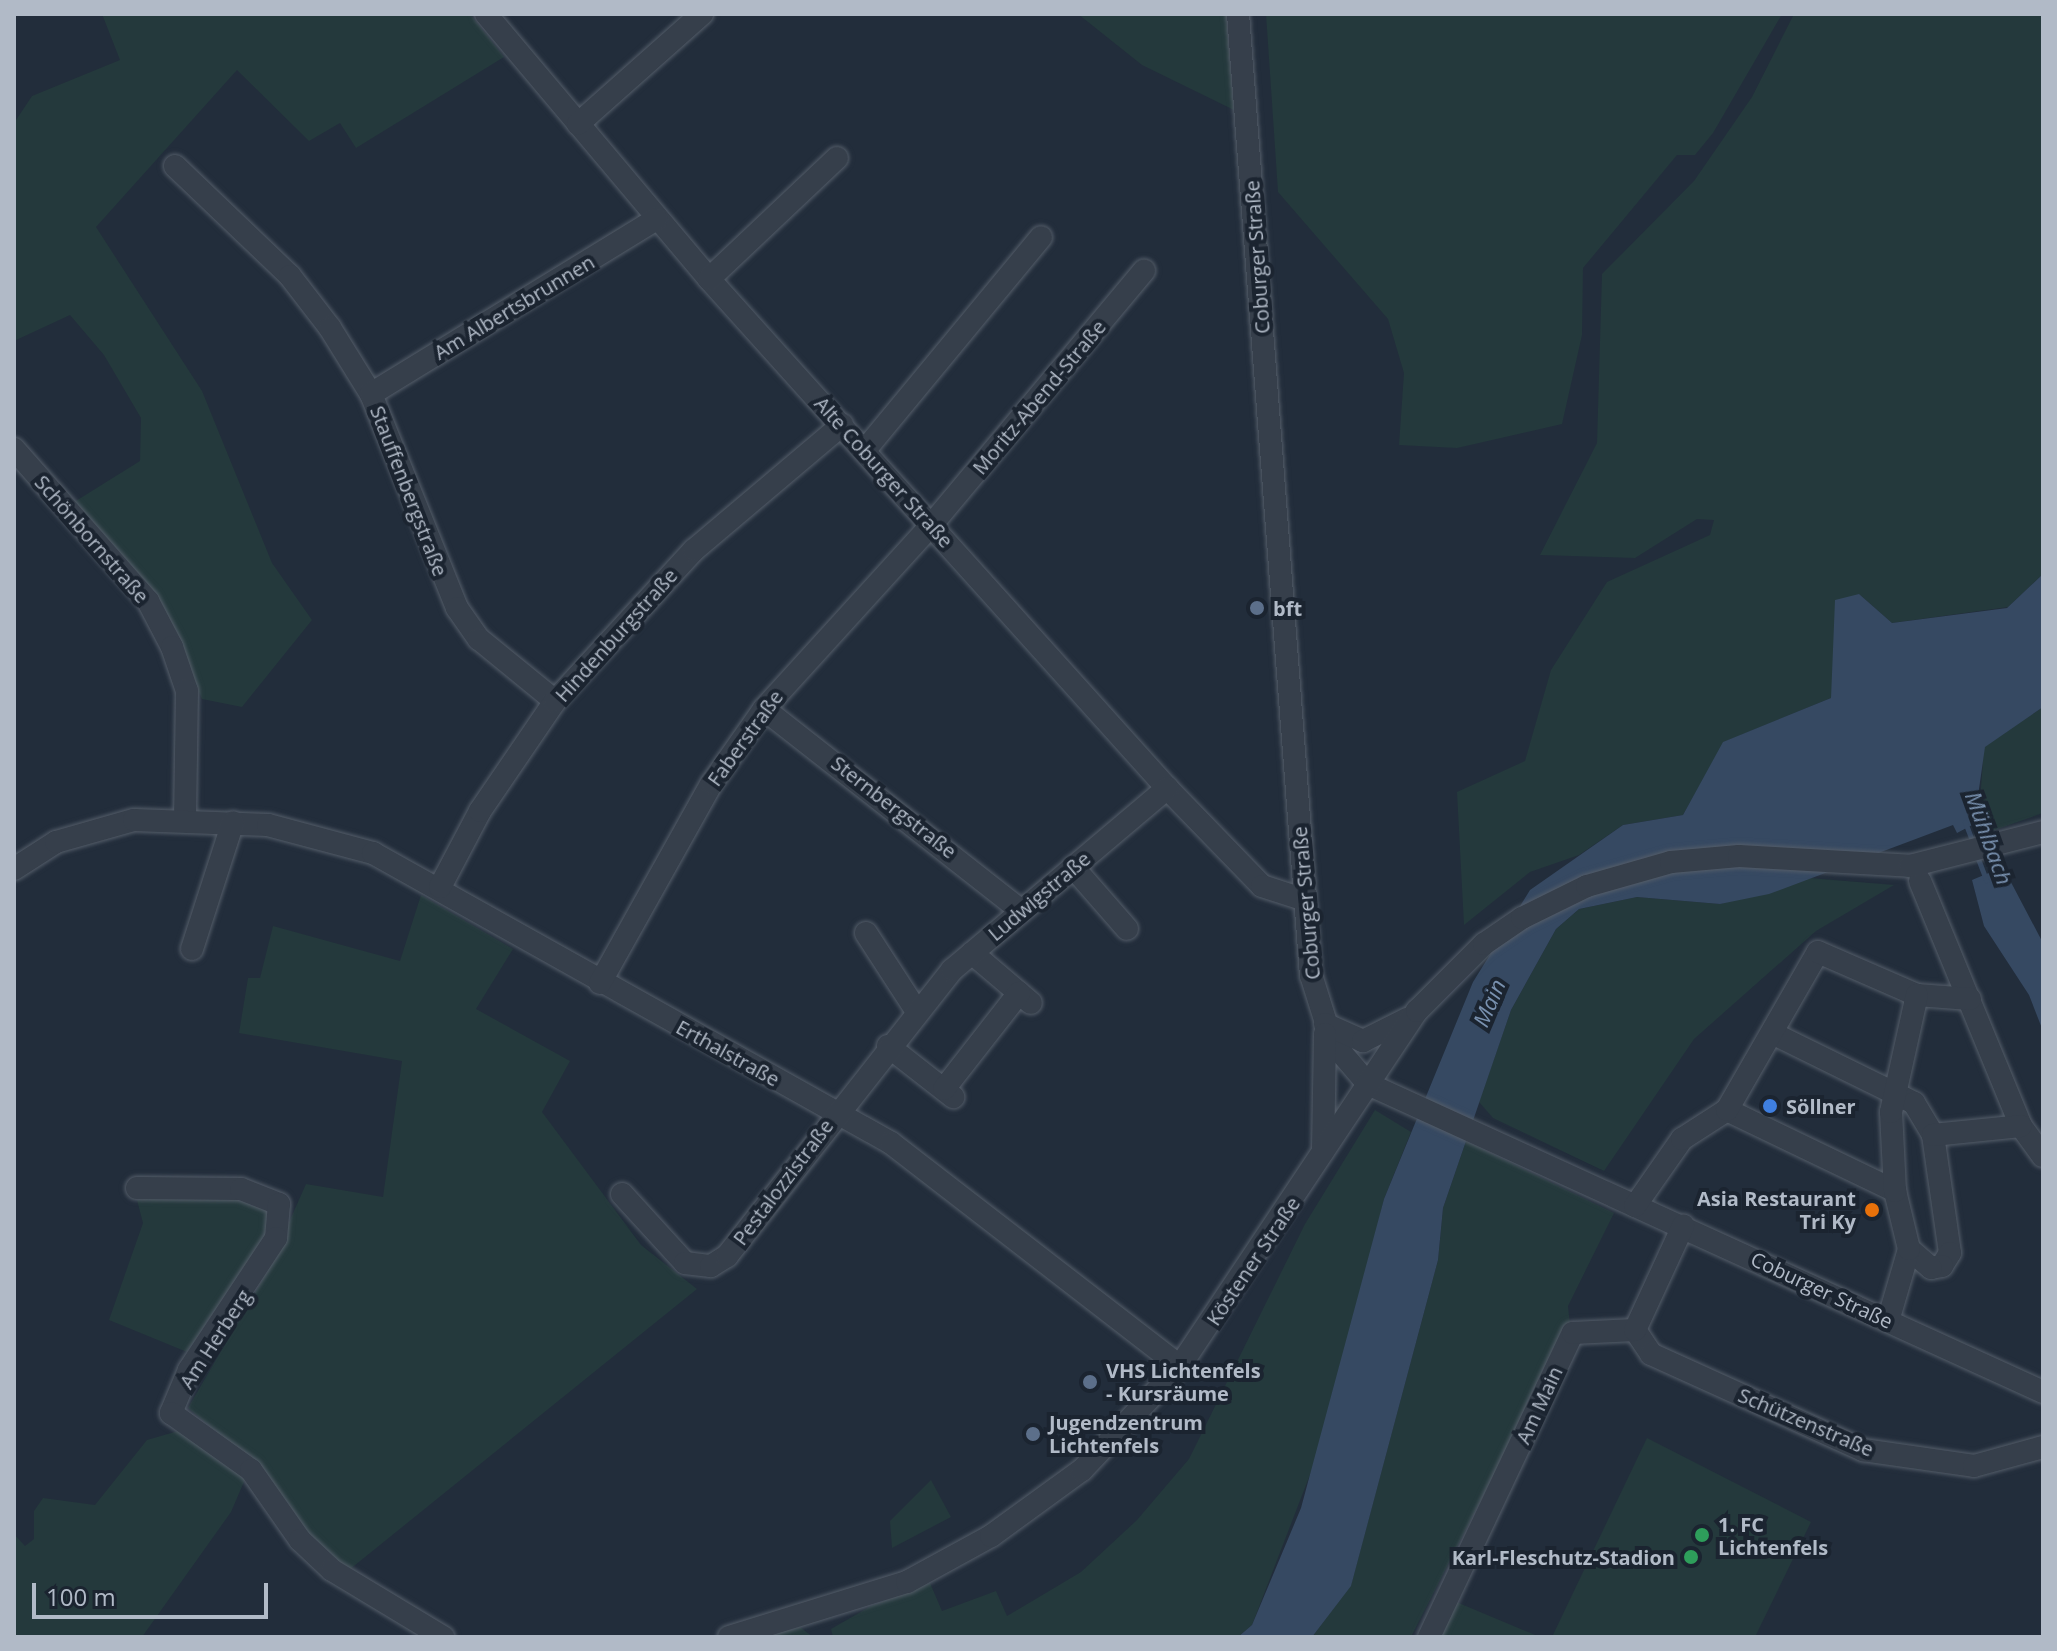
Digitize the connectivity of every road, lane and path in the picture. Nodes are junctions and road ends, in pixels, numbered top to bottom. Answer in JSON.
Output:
{"nodes":[{"id":1,"x":486,"y":14,"type":"edge"},
{"id":2,"x":702,"y":14,"type":"edge"},
{"id":3,"x":1238,"y":14,"type":"edge"},
{"id":4,"x":578,"y":124,"type":"junction"},
{"id":5,"x":837,"y":158,"type":"dead end"},
{"id":6,"x":175,"y":166,"type":"dead end"},
{"id":7,"x":657,"y":219,"type":"junction"},
{"id":8,"x":1041,"y":237,"type":"dead end"},
{"id":9,"x":1144,"y":271,"type":"dead end"},
{"id":10,"x":709,"y":279,"type":"junction"},
{"id":11,"x":371,"y":394,"type":"junction"},
{"id":12,"x":842,"y":425,"type":"junction"},
{"id":13,"x":14,"y":449,"type":"edge"},
{"id":14,"x":865,"y":450,"type":"junction"},
{"id":15,"x":933,"y":523,"type":"junction"},
{"id":16,"x":555,"y":701,"type":"junction"},
{"id":17,"x":764,"y":709,"type":"junction"},
{"id":18,"x":1167,"y":788,"type":"junction"},
{"id":19,"x":185,"y":820,"type":"junction"},
{"id":20,"x":233,"y":822,"type":"junction"},
{"id":21,"x":2039,"y":834,"type":"edge"},
{"id":22,"x":1073,"y":867,"type":"junction"},
{"id":23,"x":14,"y":869,"type":"edge"},
{"id":24,"x":1920,"y":881,"type":"dead end"},
{"id":25,"x":440,"y":887,"type":"junction"},
{"id":26,"x":1305,"y":900,"type":"junction"},
{"id":27,"x":1020,"y":910,"type":"junction"},
{"id":28,"x":1127,"y":929,"type":"dead end"},
{"id":29,"x":866,"y":933,"type":"dead end"},
{"id":30,"x":192,"y":949,"type":"dead end"},
{"id":31,"x":972,"y":953,"type":"junction"},
{"id":32,"x":600,"y":983,"type":"junction"},
{"id":33,"x":1917,"y":995,"type":"junction"},
{"id":34,"x":1970,"y":999,"type":"junction"},
{"id":35,"x":916,"y":1010,"type":"junction"},
{"id":36,"x":1417,"y":1011,"type":"junction"},
{"id":37,"x":1325,"y":1024,"type":"junction"},
{"id":38,"x":1774,"y":1034,"type":"junction"},
{"id":39,"x":888,"y":1046,"type":"junction"},
{"id":40,"x":1368,"y":1084,"type":"junction"},
{"id":41,"x":1897,"y":1091,"type":"junction"},
{"id":42,"x":1727,"y":1110,"type":"junction"},
{"id":43,"x":836,"y":1113,"type":"junction"},
{"id":44,"x":2021,"y":1126,"type":"junction"},
{"id":45,"x":1933,"y":1135,"type":"junction"},
{"id":46,"x":1322,"y":1155,"type":"junction"},
{"id":47,"x":2043,"y":1156,"type":"edge"},
{"id":48,"x":137,"y":1188,"type":"dead end"},
{"id":49,"x":1895,"y":1191,"type":"junction"},
{"id":50,"x":622,"y":1194,"type":"dead end"},
{"id":51,"x":1635,"y":1206,"type":"junction"},
{"id":52,"x":1683,"y":1226,"type":"junction"},
{"id":53,"x":1909,"y":1249,"type":"junction"},
{"id":54,"x":1888,"y":1321,"type":"junction"},
{"id":55,"x":1635,"y":1330,"type":"junction"},
{"id":56,"x":1180,"y":1366,"type":"junction"},
{"id":57,"x":2043,"y":1392,"type":"edge"},
{"id":58,"x":2043,"y":1447,"type":"edge"},
{"id":59,"x":443,"y":1637,"type":"edge"},
{"id":60,"x":729,"y":1637,"type":"edge"},
{"id":61,"x":1429,"y":1637,"type":"edge"}],
"edges":[{"from":1,"to":4,"type":"street","name":"Alte Coburger Straße"},
{"from":2,"to":4,"type":"street"},
{"from":3,"to":26,"type":"street","name":"Coburger Straße"},
{"from":4,"to":7,"type":"street","name":"Alte Coburger Straße"},
{"from":5,"to":10,"type":"street"},
{"from":6,"to":11,"type":"street","name":"Stauffenbergstraße"},
{"from":7,"to":10,"type":"street","name":"Alte Coburger Straße"},
{"from":7,"to":11,"type":"street","name":"Am Albertsbrunnen"},
{"from":8,"to":14,"type":"street"},
{"from":9,"to":15,"type":"street","name":"Moritz-Abend-Straße"},
{"from":10,"to":12,"type":"street","name":"Alte Coburger Straße"},
{"from":11,"to":16,"type":"street","name":"Stauffenbergstraße"},
{"from":12,"to":14,"type":"street","name":"Alte Coburger Straße"},
{"from":12,"to":16,"type":"street","name":"Hindenburgstraße"},
{"from":13,"to":19,"type":"street","name":"Schönbornstraße"},
{"from":14,"to":15,"type":"street","name":"Alte Coburger Straße"},
{"from":15,"to":17,"type":"street","name":"Faberstraße"},
{"from":15,"to":18,"type":"street","name":"Alte Coburger Straße"},
{"from":16,"to":25,"type":"street","name":"Hindenburgstraße"},
{"from":17,"to":27,"type":"street","name":"Sternbergstraße"},
{"from":17,"to":32,"type":"street","name":"Faberstraße"},
{"from":18,"to":22,"type":"street","name":"Ludwigstraße"},
{"from":18,"to":26,"type":"street","name":"Alte Coburger Straße"},
{"from":19,"to":20,"type":"street","name":"Erthalstraße"},
{"from":19,"to":23,"type":"street","name":"Erthalstraße"},
{"from":20,"to":25,"type":"street","name":"Erthalstraße"},
{"from":20,"to":30,"type":"street"},
{"from":21,"to":36,"type":"street"},
{"from":22,"to":27,"type":"street","name":"Ludwigstraße"},
{"from":22,"to":28,"type":"street"},
{"from":24,"to":34,"type":"street"},
{"from":25,"to":32,"type":"street","name":"Erthalstraße"},
{"from":26,"to":37,"type":"street","name":"Coburger Straße"},
{"from":27,"to":31,"type":"street","name":"Ludwigstraße"},
{"from":29,"to":35,"type":"street"},
{"from":31,"to":35,"type":"street","name":"Ludwigstraße"},
{"from":31,"to":39,"type":"street"},
{"from":32,"to":43,"type":"street","name":"Erthalstraße"},
{"from":33,"to":34,"type":"street"},
{"from":33,"to":38,"type":"street"},
{"from":33,"to":41,"type":"street"},
{"from":34,"to":44,"type":"street"},
{"from":35,"to":39,"type":"street","name":"Ludwigstraße"},
{"from":36,"to":37,"type":"street"},
{"from":36,"to":40,"type":"street","name":"Köstener Straße"},
{"from":37,"to":40,"type":"street","name":"Coburger Straße"},
{"from":37,"to":46,"type":"street"},
{"from":38,"to":41,"type":"street"},
{"from":38,"to":42,"type":"street"},
{"from":39,"to":43,"type":"street","name":"Ludwigstraße"},
{"from":40,"to":46,"type":"street","name":"Köstener Straße"},
{"from":40,"to":51,"type":"street","name":"Coburger Straße"},
{"from":41,"to":45,"type":"street"},
{"from":41,"to":49,"type":"street"},
{"from":42,"to":49,"type":"street"},
{"from":42,"to":51,"type":"street"},
{"from":43,"to":50,"type":"street","name":"Pestalozzistraße"},
{"from":43,"to":56,"type":"street","name":"Erthalstraße"},
{"from":44,"to":45,"type":"street"},
{"from":44,"to":47,"type":"street"},
{"from":45,"to":53,"type":"street"},
{"from":46,"to":56,"type":"street","name":"Köstener Straße"},
{"from":48,"to":59,"type":"street","name":"Am Herberg"},
{"from":49,"to":53,"type":"street"},
{"from":51,"to":52,"type":"street","name":"Coburger Straße"},
{"from":52,"to":54,"type":"street","name":"Coburger Straße"},
{"from":52,"to":55,"type":"street"},
{"from":53,"to":54,"type":"street"},
{"from":54,"to":57,"type":"street","name":"Coburger Straße"},
{"from":55,"to":58,"type":"street","name":"Schützenstraße"},
{"from":55,"to":61,"type":"street","name":"Am Main"},
{"from":56,"to":60,"type":"street","name":"Köstener Straße"}]}
